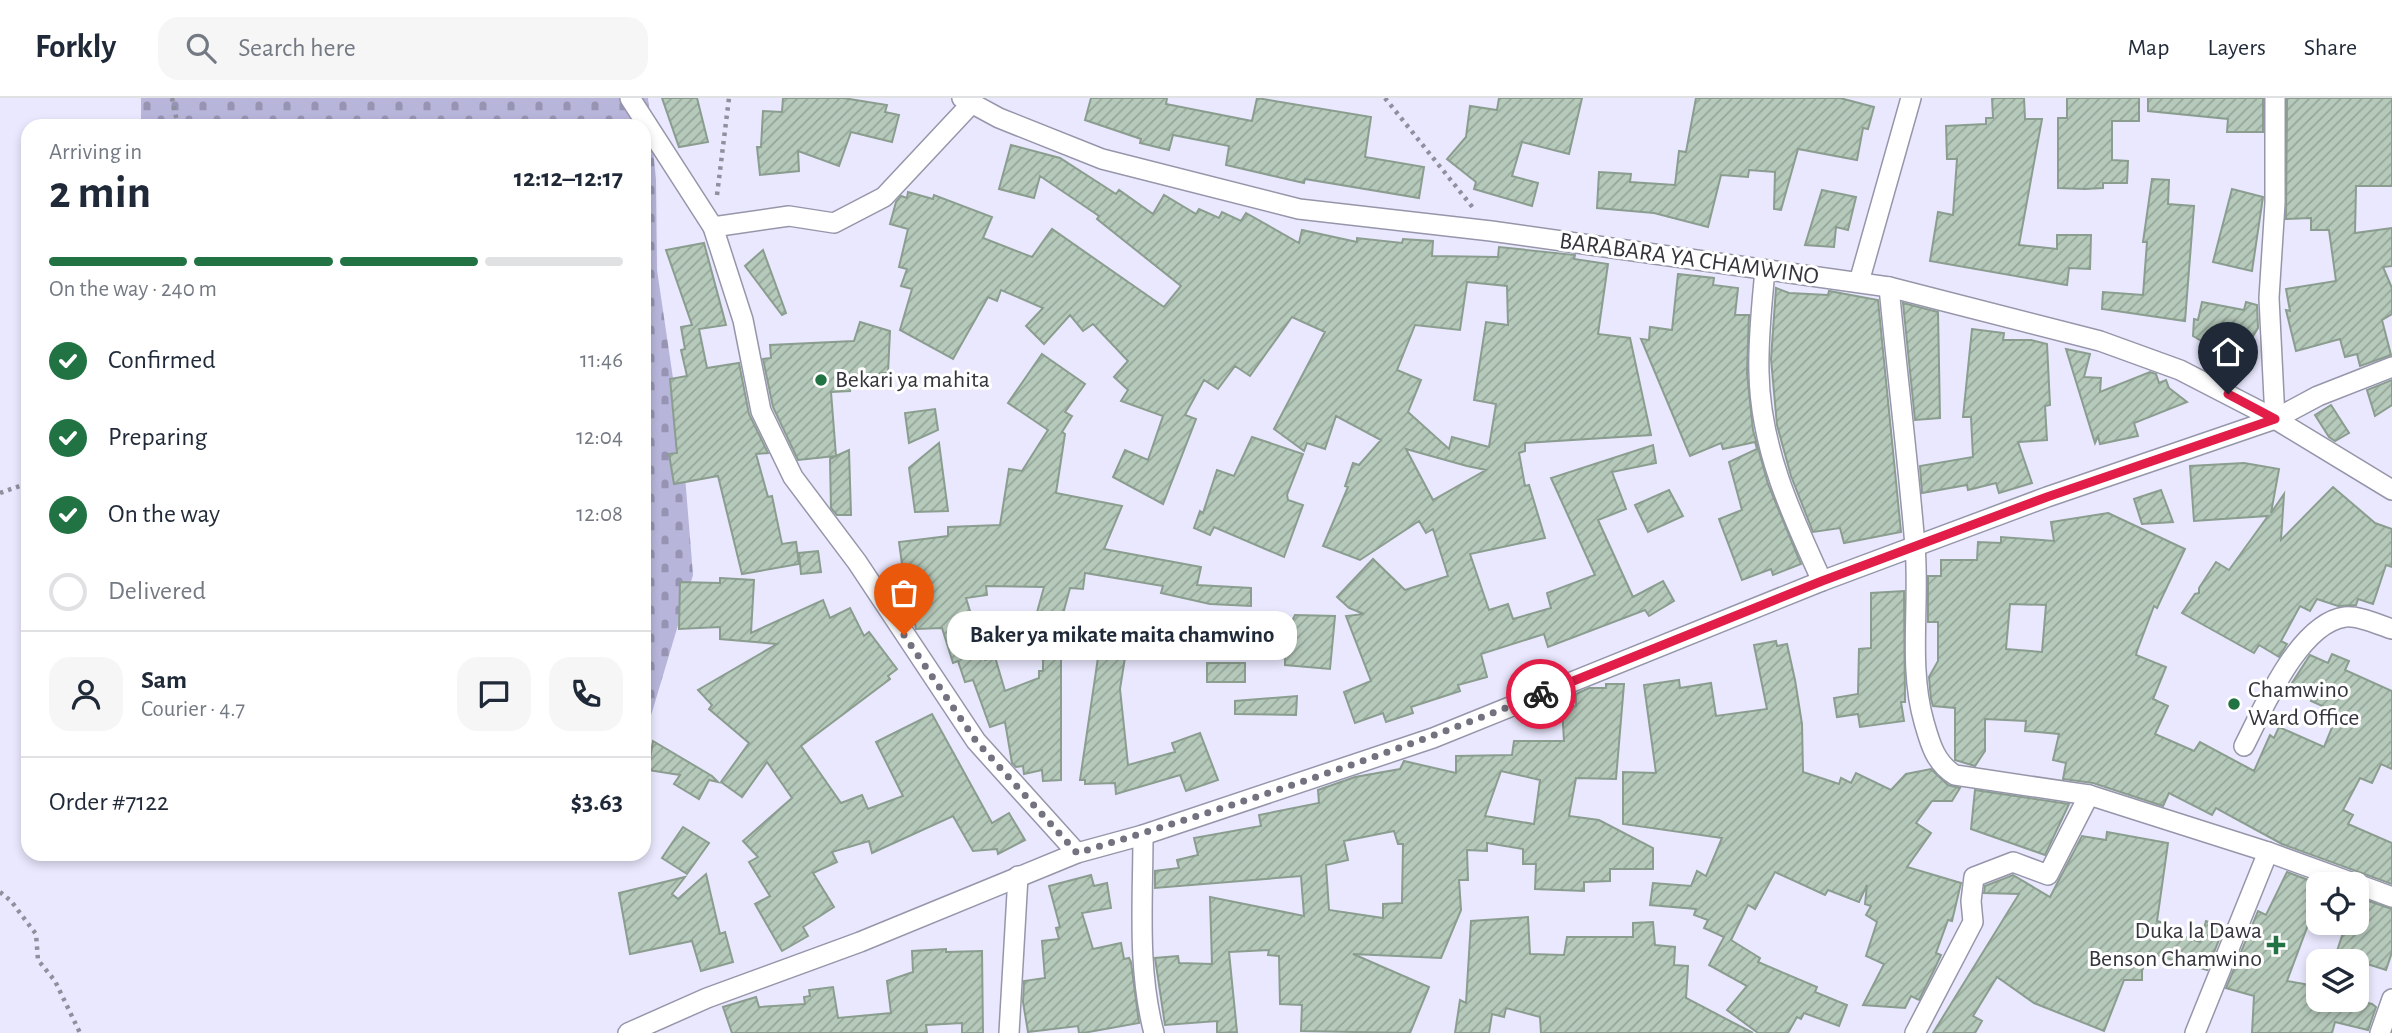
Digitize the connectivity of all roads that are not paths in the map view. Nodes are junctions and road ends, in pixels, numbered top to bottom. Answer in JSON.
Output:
{"nodes":[{"id":1,"x":630,"y":98,"type":"edge"},
{"id":2,"x":1911,"y":98,"type":"edge"},
{"id":3,"x":2275,"y":98,"type":"edge"},
{"id":4,"x":966,"y":101,"type":"edge"},
{"id":5,"x":644,"y":119,"type":"edge"},
{"id":6,"x":651,"y":131,"type":"edge"},
{"id":7,"x":713,"y":227,"type":"junction"},
{"id":8,"x":1765,"y":270,"type":"junction"},
{"id":9,"x":1859,"y":282,"type":"junction"},
{"id":10,"x":1889,"y":286,"type":"junction"},
{"id":11,"x":2392,"y":367,"type":"edge"},
{"id":12,"x":2275,"y":419,"type":"junction"},
{"id":13,"x":2392,"y":490,"type":"edge"},
{"id":14,"x":1916,"y":548,"type":"junction"},
{"id":15,"x":1822,"y":581,"type":"junction"},
{"id":16,"x":2392,"y":629,"type":"edge"},
{"id":17,"x":2244,"y":746,"type":"dead end"},
{"id":18,"x":2089,"y":795,"type":"junction"},
{"id":19,"x":1143,"y":835,"type":"junction"},
{"id":20,"x":2267,"y":852,"type":"junction"},
{"id":21,"x":1077,"y":853,"type":"junction"},
{"id":22,"x":2323,"y":872,"type":"edge"},
{"id":23,"x":1018,"y":876,"type":"junction"},
{"id":24,"x":2369,"y":888,"type":"edge"},
{"id":25,"x":2392,"y":897,"type":"edge"},
{"id":26,"x":2392,"y":999,"type":"edge"},
{"id":27,"x":628,"y":1033,"type":"edge"},
{"id":28,"x":1009,"y":1033,"type":"edge"},
{"id":29,"x":1154,"y":1033,"type":"edge"},
{"id":30,"x":1915,"y":1033,"type":"edge"},
{"id":31,"x":2195,"y":1033,"type":"edge"},
{"id":32,"x":2380,"y":1033,"type":"edge"}],
"edges":[{"from":1,"to":5,"type":"street"},
{"from":2,"to":9,"type":"street"},
{"from":3,"to":12,"type":"street"},
{"from":4,"to":7,"type":"street"},
{"from":4,"to":8,"type":"street","name":"BARABARA YA CHAMWINO"},
{"from":6,"to":7,"type":"street"},
{"from":7,"to":21,"type":"street"},
{"from":8,"to":9,"type":"street","name":"BARABARA YA CHAMWINO"},
{"from":8,"to":15,"type":"street"},
{"from":9,"to":10,"type":"street","name":"BARABARA YA CHAMWINO"},
{"from":10,"to":12,"type":"street","name":"BARABARA YA CHAMWINO"},
{"from":10,"to":14,"type":"street"},
{"from":11,"to":12,"type":"street"},
{"from":12,"to":13,"type":"street","name":"BARABARA YA CHAMWINO"},
{"from":12,"to":14,"type":"street"},
{"from":14,"to":15,"type":"street"},
{"from":14,"to":18,"type":"street"},
{"from":15,"to":19,"type":"street"},
{"from":16,"to":17,"type":"street"},
{"from":18,"to":20,"type":"street"},
{"from":18,"to":30,"type":"street"},
{"from":19,"to":21,"type":"street"},
{"from":19,"to":29,"type":"street"},
{"from":20,"to":22,"type":"street"},
{"from":20,"to":31,"type":"street"},
{"from":21,"to":23,"type":"street"},
{"from":23,"to":27,"type":"street"},
{"from":23,"to":28,"type":"street"},
{"from":24,"to":25,"type":"street"},
{"from":26,"to":32,"type":"street"}]}
